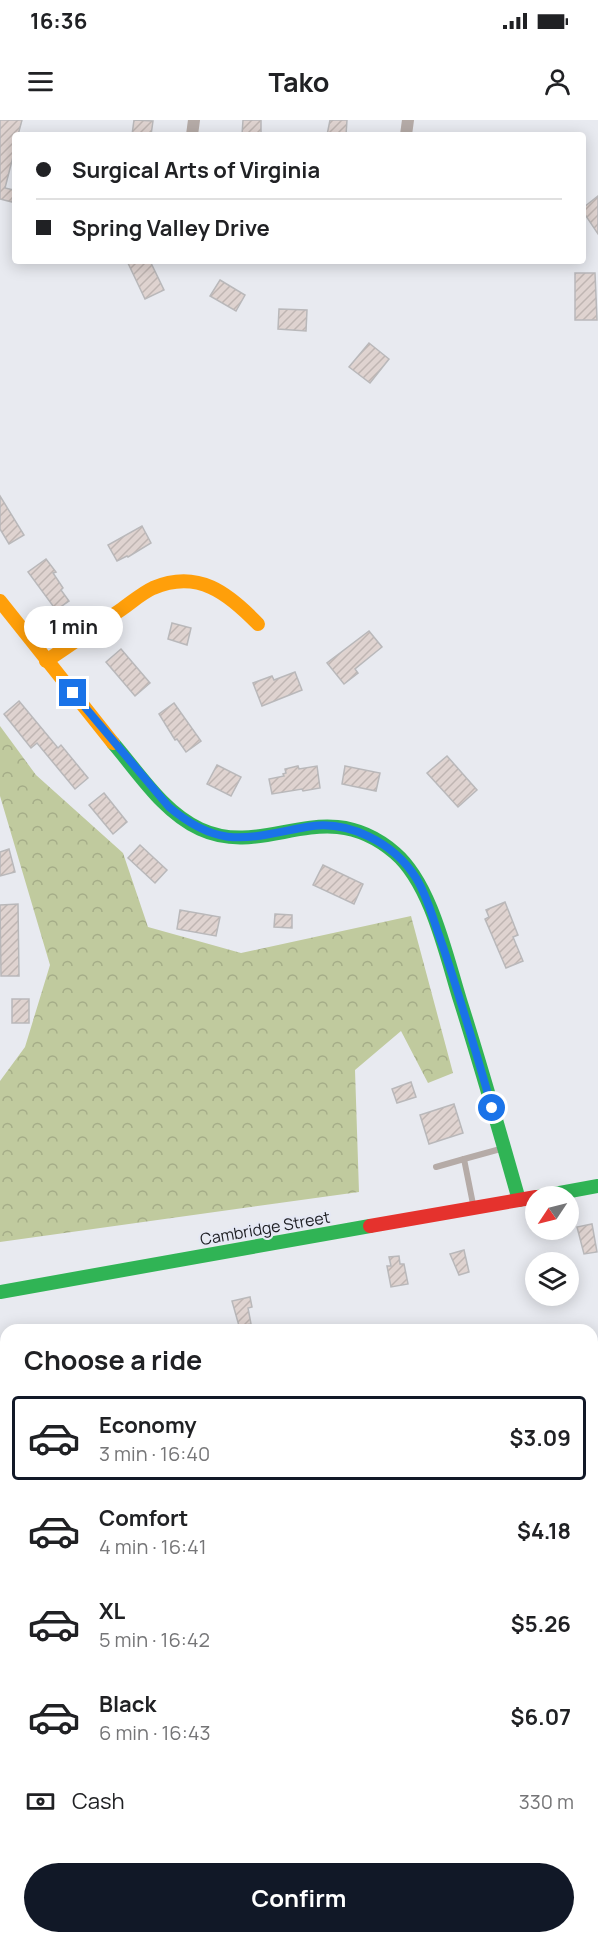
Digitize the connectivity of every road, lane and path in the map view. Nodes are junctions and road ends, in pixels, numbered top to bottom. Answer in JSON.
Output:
{"nodes":[{"id":1,"x":0,"y":601,"type":"edge"},
{"id":2,"x":258,"y":624,"type":"dead end"},
{"id":3,"x":46,"y":661,"type":"junction"},
{"id":4,"x":504,"y":1148,"type":"junction"},
{"id":5,"x":464,"y":1160,"type":"junction"},
{"id":6,"x":436,"y":1167,"type":"dead end"},
{"id":7,"x":598,"y":1186,"type":"edge"},
{"id":8,"x":579,"y":1189,"type":"edge"},
{"id":9,"x":525,"y":1199,"type":"edge"},
{"id":10,"x":519,"y":1200,"type":"junction"},
{"id":11,"x":474,"y":1208,"type":"junction"},
{"id":12,"x":0,"y":1292,"type":"edge"}],
"edges":[{"from":1,"to":3,"type":"street"},
{"from":2,"to":3,"type":"street"},
{"from":3,"to":4,"type":"street"},
{"from":4,"to":5,"type":"lane"},
{"from":4,"to":10,"type":"street"},
{"from":5,"to":6,"type":"lane"},
{"from":5,"to":11,"type":"lane"},
{"from":7,"to":8,"type":"street","name":"Cambridge Street"},
{"from":9,"to":10,"type":"street","name":"Cambridge Street"},
{"from":10,"to":11,"type":"street","name":"Cambridge Street"},
{"from":11,"to":12,"type":"street","name":"Cambridge Street"}]}
